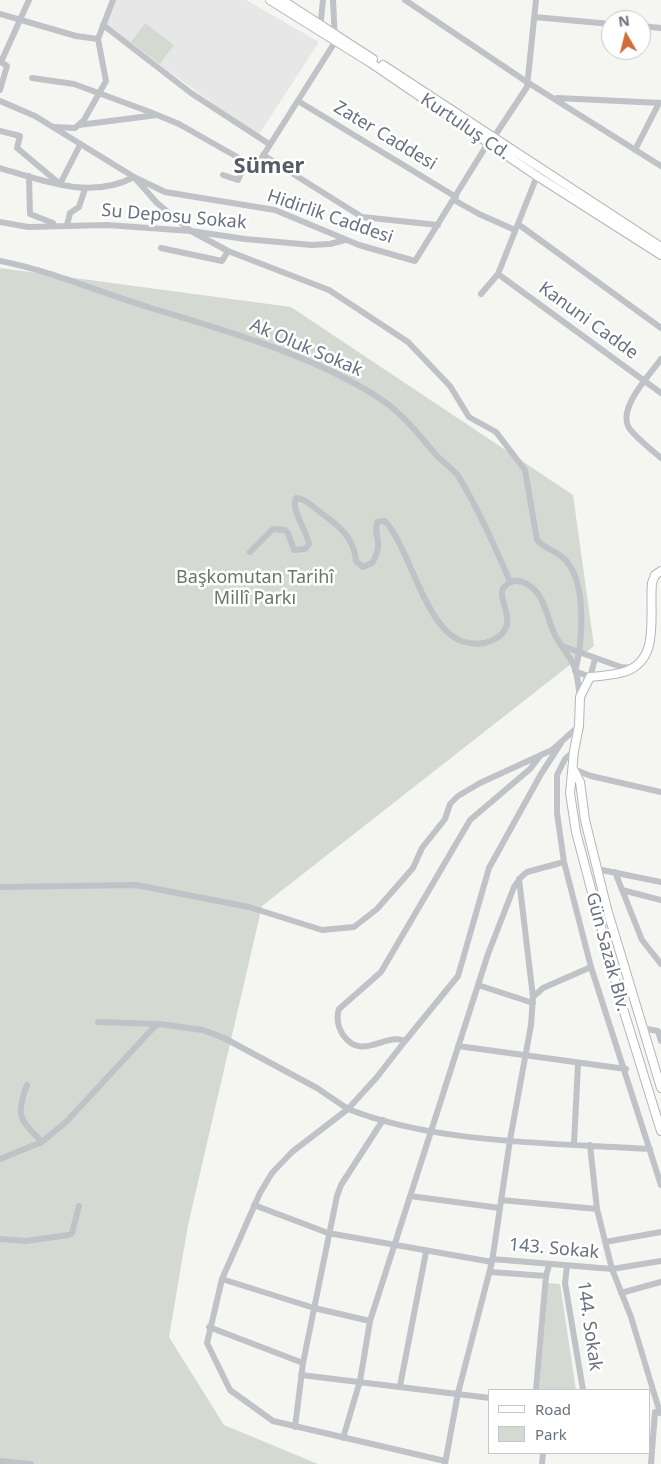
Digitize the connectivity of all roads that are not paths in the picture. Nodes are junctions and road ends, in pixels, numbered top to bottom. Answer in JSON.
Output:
{"nodes":[{"id":1,"x":29,"y":0,"type":"edge"},
{"id":2,"x":113,"y":0,"type":"edge"},
{"id":3,"x":270,"y":0,"type":"edge"},
{"id":4,"x":282,"y":0,"type":"edge"},
{"id":5,"x":322,"y":0,"type":"edge"},
{"id":6,"x":333,"y":0,"type":"edge"},
{"id":7,"x":405,"y":0,"type":"edge"},
{"id":8,"x":536,"y":0,"type":"edge"},
{"id":9,"x":0,"y":14,"type":"edge"},
{"id":10,"x":534,"y":17,"type":"junction"},
{"id":11,"x":21,"y":21,"type":"junction"},
{"id":12,"x":601,"y":23,"type":"edge"},
{"id":13,"x":103,"y":25,"type":"junction"},
{"id":14,"x":320,"y":28,"type":"junction"},
{"id":15,"x":336,"y":38,"type":"junction"},
{"id":16,"x":98,"y":39,"type":"junction"},
{"id":17,"x":32,"y":78,"type":"dead end"},
{"id":18,"x":527,"y":82,"type":"junction"},
{"id":19,"x":0,"y":90,"type":"edge"},
{"id":20,"x":101,"y":93,"type":"junction"},
{"id":21,"x":556,"y":98,"type":"junction"},
{"id":22,"x":0,"y":101,"type":"edge"},
{"id":23,"x":298,"y":101,"type":"junction"},
{"id":24,"x":660,"y":103,"type":"edge"},
{"id":25,"x":157,"y":115,"type":"junction"},
{"id":26,"x":78,"y":125,"type":"junction"},
{"id":27,"x":50,"y":126,"type":"junction"},
{"id":28,"x":0,"y":131,"type":"edge"},
{"id":29,"x":491,"y":140,"type":"junction"},
{"id":30,"x":269,"y":144,"type":"junction"},
{"id":31,"x":80,"y":145,"type":"junction"},
{"id":32,"x":634,"y":150,"type":"junction"},
{"id":33,"x":263,"y":155,"type":"junction"},
{"id":34,"x":246,"y":162,"type":"junction"},
{"id":35,"x":661,"y":166,"type":"edge"},
{"id":36,"x":0,"y":168,"type":"edge"},
{"id":37,"x":223,"y":175,"type":"dead end"},
{"id":38,"x":29,"y":176,"type":"junction"},
{"id":39,"x":537,"y":176,"type":"junction"},
{"id":40,"x":134,"y":177,"type":"junction"},
{"id":41,"x":60,"y":184,"type":"junction"},
{"id":42,"x":86,"y":189,"type":"junction"},
{"id":43,"x":455,"y":198,"type":"junction"},
{"id":44,"x":0,"y":222,"type":"edge"},
{"id":45,"x":57,"y":224,"type":"junction"},
{"id":46,"x":438,"y":224,"type":"junction"},
{"id":47,"x":67,"y":225,"type":"junction"},
{"id":48,"x":517,"y":227,"type":"junction"},
{"id":49,"x":191,"y":231,"type":"junction"},
{"id":50,"x":345,"y":240,"type":"junction"},
{"id":51,"x":660,"y":245,"type":"edge"},
{"id":52,"x":161,"y":248,"type":"dead end"},
{"id":53,"x":228,"y":252,"type":"junction"},
{"id":54,"x":661,"y":255,"type":"edge"},
{"id":55,"x":0,"y":261,"type":"edge"},
{"id":56,"x":498,"y":274,"type":"junction"},
{"id":57,"x":481,"y":294,"type":"dead end"},
{"id":58,"x":661,"y":328,"type":"edge"},
{"id":59,"x":661,"y":359,"type":"edge"},
{"id":60,"x":646,"y":381,"type":"junction"},
{"id":61,"x":661,"y":393,"type":"edge"},
{"id":62,"x":661,"y":458,"type":"edge"},
{"id":63,"x":250,"y":552,"type":"dead end"},
{"id":64,"x":661,"y":571,"type":"edge"},
{"id":65,"x":510,"y":582,"type":"junction"},
{"id":66,"x":562,"y":646,"type":"junction"},
{"id":67,"x":580,"y":654,"type":"junction"},
{"id":68,"x":595,"y":659,"type":"junction"},
{"id":69,"x":634,"y":668,"type":"junction"},
{"id":70,"x":576,"y":671,"type":"junction"},
{"id":71,"x":590,"y":678,"type":"junction"},
{"id":72,"x":580,"y":697,"type":"junction"},
{"id":73,"x":579,"y":726,"type":"junction"},
{"id":74,"x":561,"y":743,"type":"junction"},
{"id":75,"x":574,"y":751,"type":"junction"},
{"id":76,"x":540,"y":756,"type":"junction"},
{"id":77,"x":573,"y":769,"type":"junction"},
{"id":78,"x":661,"y":792,"type":"edge"},
{"id":79,"x":564,"y":862,"type":"junction"},
{"id":80,"x":597,"y":869,"type":"junction"},
{"id":81,"x":615,"y":872,"type":"junction"},
{"id":82,"x":519,"y":879,"type":"junction"},
{"id":83,"x":661,"y":882,"type":"edge"},
{"id":84,"x":0,"y":887,"type":"edge"},
{"id":85,"x":622,"y":890,"type":"junction"},
{"id":86,"x":661,"y":900,"type":"edge"},
{"id":87,"x":661,"y":964,"type":"edge"},
{"id":88,"x":591,"y":967,"type":"junction"},
{"id":89,"x":478,"y":985,"type":"junction"},
{"id":90,"x":533,"y":1000,"type":"junction"},
{"id":91,"x":98,"y":1022,"type":"dead end"},
{"id":92,"x":159,"y":1024,"type":"junction"},
{"id":93,"x":642,"y":1028,"type":"junction"},
{"id":94,"x":405,"y":1041,"type":"junction"},
{"id":95,"x":661,"y":1041,"type":"edge"},
{"id":96,"x":458,"y":1046,"type":"junction"},
{"id":97,"x":527,"y":1057,"type":"junction"},
{"id":98,"x":578,"y":1064,"type":"junction"},
{"id":99,"x":626,"y":1070,"type":"junction"},
{"id":100,"x":27,"y":1085,"type":"dead end"},
{"id":101,"x":661,"y":1088,"type":"edge"},
{"id":102,"x":348,"y":1109,"type":"junction"},
{"id":103,"x":383,"y":1120,"type":"junction"},
{"id":104,"x":433,"y":1131,"type":"junction"},
{"id":105,"x":661,"y":1131,"type":"edge"},
{"id":106,"x":510,"y":1140,"type":"junction"},
{"id":107,"x":42,"y":1142,"type":"junction"},
{"id":108,"x":574,"y":1144,"type":"junction"},
{"id":109,"x":590,"y":1145,"type":"junction"},
{"id":110,"x":650,"y":1149,"type":"junction"},
{"id":111,"x":0,"y":1159,"type":"edge"},
{"id":112,"x":661,"y":1185,"type":"edge"},
{"id":113,"x":410,"y":1196,"type":"junction"},
{"id":114,"x":501,"y":1200,"type":"junction"},
{"id":115,"x":254,"y":1205,"type":"junction"},
{"id":116,"x":79,"y":1206,"type":"dead end"},
{"id":117,"x":500,"y":1208,"type":"junction"},
{"id":118,"x":597,"y":1209,"type":"junction"},
{"id":119,"x":661,"y":1232,"type":"edge"},
{"id":120,"x":328,"y":1233,"type":"junction"},
{"id":121,"x":0,"y":1239,"type":"edge"},
{"id":122,"x":605,"y":1242,"type":"junction"},
{"id":123,"x":394,"y":1246,"type":"junction"},
{"id":124,"x":426,"y":1252,"type":"junction"},
{"id":125,"x":492,"y":1261,"type":"junction"},
{"id":126,"x":661,"y":1261,"type":"edge"},
{"id":127,"x":549,"y":1265,"type":"junction"},
{"id":128,"x":567,"y":1266,"type":"junction"},
{"id":129,"x":612,"y":1269,"type":"junction"},
{"id":130,"x":490,"y":1272,"type":"junction"},
{"id":131,"x":546,"y":1276,"type":"junction"},
{"id":132,"x":222,"y":1279,"type":"junction"},
{"id":133,"x":661,"y":1282,"type":"edge"},
{"id":134,"x":621,"y":1293,"type":"junction"},
{"id":135,"x":314,"y":1308,"type":"junction"},
{"id":136,"x":370,"y":1321,"type":"junction"},
{"id":137,"x":209,"y":1327,"type":"junction"},
{"id":138,"x":303,"y":1363,"type":"junction"},
{"id":139,"x":301,"y":1375,"type":"junction"},
{"id":140,"x":360,"y":1381,"type":"junction"},
{"id":141,"x":400,"y":1386,"type":"junction"},
{"id":142,"x":536,"y":1389,"type":"edge"},
{"id":143,"x":583,"y":1389,"type":"edge"},
{"id":144,"x":649,"y":1389,"type":"edge"},
{"id":145,"x":458,"y":1393,"type":"junction"},
{"id":146,"x":651,"y":1395,"type":"edge"},
{"id":147,"x":488,"y":1398,"type":"edge"},
{"id":148,"x":656,"y":1412,"type":"edge"},
{"id":149,"x":294,"y":1427,"type":"junction"},
{"id":150,"x":343,"y":1438,"type":"junction"},
{"id":151,"x":0,"y":1461,"type":"edge"},
{"id":152,"x":445,"y":1463,"type":"edge"},
{"id":153,"x":31,"y":1464,"type":"edge"},
{"id":154,"x":651,"y":1464,"type":"edge"}],
"edges":[{"from":1,"to":11,"type":"street"},
{"from":2,"to":13,"type":"street"},
{"from":3,"to":14,"type":"main road","name":"Kurtuluş Cd."},
{"from":4,"to":14,"type":"main road","name":"Kurtuluş Cd."},
{"from":5,"to":14,"type":"street"},
{"from":6,"to":15,"type":"street"},
{"from":7,"to":18,"type":"street"},
{"from":8,"to":10,"type":"street"},
{"from":9,"to":11,"type":"street"},
{"from":10,"to":12,"type":"street"},
{"from":10,"to":18,"type":"street"},
{"from":11,"to":16,"type":"street"},
{"from":11,"to":19,"type":"street"},
{"from":13,"to":16,"type":"street"},
{"from":13,"to":30,"type":"street"},
{"from":14,"to":15,"type":"main road","name":"Kurtuluş Cd."},
{"from":15,"to":23,"type":"street"},
{"from":15,"to":29,"type":"main road","name":"Kurtuluş Cd."},
{"from":16,"to":20,"type":"street"},
{"from":17,"to":20,"type":"street"},
{"from":18,"to":21,"type":"street"},
{"from":18,"to":29,"type":"street","name":"Hidirlik Caddesi"},
{"from":20,"to":25,"type":"street"},
{"from":20,"to":26,"type":"street"},
{"from":21,"to":24,"type":"street"},
{"from":21,"to":32,"type":"street"},
{"from":22,"to":27,"type":"street","name":"Hidirlik Caddesi"},
{"from":23,"to":30,"type":"street"},
{"from":23,"to":43,"type":"street","name":"Zater Caddesi"},
{"from":24,"to":32,"type":"street"},
{"from":25,"to":26,"type":"street"},
{"from":25,"to":34,"type":"street"},
{"from":26,"to":27,"type":"street"},
{"from":27,"to":31,"type":"street","name":"Hidirlik Caddesi"},
{"from":28,"to":41,"type":"street"},
{"from":29,"to":39,"type":"main road","name":"Kurtuluş Cd."},
{"from":29,"to":43,"type":"street","name":"Hidirlik Caddesi"},
{"from":29,"to":51,"type":"main road","name":"Kurtuluş Cd."},
{"from":30,"to":33,"type":"street"},
{"from":31,"to":40,"type":"street","name":"Hidirlik Caddesi"},
{"from":31,"to":41,"type":"street"},
{"from":32,"to":35,"type":"street"},
{"from":33,"to":34,"type":"street"},
{"from":33,"to":46,"type":"street"},
{"from":34,"to":37,"type":"street"},
{"from":36,"to":38,"type":"street"},
{"from":38,"to":41,"type":"street"},
{"from":38,"to":45,"type":"street"},
{"from":39,"to":48,"type":"street"},
{"from":39,"to":54,"type":"main road","name":"Kurtuluş Cd."},
{"from":40,"to":42,"type":"street"},
{"from":40,"to":49,"type":"street"},
{"from":40,"to":50,"type":"street","name":"Hidirlik Caddesi"},
{"from":41,"to":42,"type":"street"},
{"from":42,"to":47,"type":"street"},
{"from":43,"to":46,"type":"street","name":"Hidirlik Caddesi"},
{"from":43,"to":48,"type":"street","name":"Zater Caddesi"},
{"from":44,"to":45,"type":"street","name":"Su Deposu Sokak"},
{"from":45,"to":47,"type":"street","name":"Su Deposu Sokak"},
{"from":46,"to":50,"type":"street","name":"Hidirlik Caddesi"},
{"from":47,"to":49,"type":"street","name":"Su Deposu Sokak"},
{"from":48,"to":56,"type":"street"},
{"from":48,"to":58,"type":"street","name":"Zater Caddesi"},
{"from":49,"to":50,"type":"street","name":"Su Deposu Sokak"},
{"from":49,"to":53,"type":"street"},
{"from":52,"to":53,"type":"street"},
{"from":53,"to":67,"type":"street"},
{"from":55,"to":65,"type":"street","name":"Ak Oluk Sokak"},
{"from":56,"to":57,"type":"street"},
{"from":56,"to":60,"type":"street","name":"Kanuni Cadde"},
{"from":59,"to":60,"type":"street"},
{"from":60,"to":61,"type":"street","name":"Kanuni Cadde"},
{"from":60,"to":62,"type":"street"},
{"from":63,"to":65,"type":"street"},
{"from":64,"to":69,"type":"main road"},
{"from":65,"to":66,"type":"street"},
{"from":66,"to":67,"type":"street"},
{"from":66,"to":70,"type":"street"},
{"from":67,"to":68,"type":"street"},
{"from":67,"to":70,"type":"street"},
{"from":68,"to":69,"type":"street"},
{"from":68,"to":71,"type":"street"},
{"from":69,"to":71,"type":"main road"},
{"from":70,"to":71,"type":"street"},
{"from":70,"to":72,"type":"street"},
{"from":71,"to":72,"type":"main road"},
{"from":72,"to":73,"type":"main road","name":"Gün Sazak Blv."},
{"from":73,"to":74,"type":"street"},
{"from":73,"to":75,"type":"main road","name":"Gün Sazak Blv."},
{"from":74,"to":76,"type":"street"},
{"from":74,"to":94,"type":"street"},
{"from":75,"to":77,"type":"main road","name":"Gün Sazak Blv."},
{"from":75,"to":79,"type":"street"},
{"from":76,"to":84,"type":"street"},
{"from":76,"to":94,"type":"street"},
{"from":77,"to":78,"type":"street"},
{"from":77,"to":80,"type":"main road","name":"Gün Sazak Blv."},
{"from":77,"to":105,"type":"main road","name":"Gün Sazak Blv."},
{"from":79,"to":82,"type":"street"},
{"from":79,"to":88,"type":"street"},
{"from":80,"to":81,"type":"street"},
{"from":80,"to":93,"type":"main road","name":"Gün Sazak Blv."},
{"from":81,"to":83,"type":"street"},
{"from":81,"to":85,"type":"street"},
{"from":82,"to":89,"type":"street"},
{"from":82,"to":90,"type":"street"},
{"from":85,"to":86,"type":"street"},
{"from":85,"to":87,"type":"street"},
{"from":88,"to":90,"type":"street"},
{"from":88,"to":99,"type":"street"},
{"from":89,"to":90,"type":"street"},
{"from":89,"to":96,"type":"street"},
{"from":90,"to":97,"type":"street"},
{"from":91,"to":92,"type":"street"},
{"from":92,"to":102,"type":"street"},
{"from":92,"to":107,"type":"street"},
{"from":93,"to":95,"type":"street"},
{"from":93,"to":101,"type":"main road","name":"Gün Sazak Blv."},
{"from":94,"to":102,"type":"street"},
{"from":96,"to":97,"type":"street"},
{"from":96,"to":104,"type":"street"},
{"from":97,"to":98,"type":"street"},
{"from":97,"to":106,"type":"street"},
{"from":98,"to":99,"type":"street"},
{"from":98,"to":108,"type":"street"},
{"from":99,"to":110,"type":"street"},
{"from":100,"to":107,"type":"street"},
{"from":102,"to":103,"type":"street"},
{"from":102,"to":115,"type":"street"},
{"from":103,"to":104,"type":"street"},
{"from":103,"to":120,"type":"street"},
{"from":104,"to":106,"type":"street"},
{"from":104,"to":113,"type":"street"},
{"from":106,"to":108,"type":"street"},
{"from":106,"to":114,"type":"street"},
{"from":107,"to":111,"type":"street"},
{"from":108,"to":109,"type":"street"},
{"from":109,"to":110,"type":"street"},
{"from":109,"to":118,"type":"street"},
{"from":110,"to":112,"type":"street"},
{"from":113,"to":117,"type":"street"},
{"from":113,"to":123,"type":"street"},
{"from":114,"to":117,"type":"street"},
{"from":114,"to":118,"type":"street"},
{"from":115,"to":120,"type":"street","name":"143. Sokak"},
{"from":115,"to":132,"type":"street"},
{"from":116,"to":121,"type":"street"},
{"from":117,"to":125,"type":"street"},
{"from":118,"to":122,"type":"street"},
{"from":119,"to":122,"type":"street"},
{"from":120,"to":123,"type":"street","name":"143. Sokak"},
{"from":120,"to":135,"type":"street"},
{"from":122,"to":129,"type":"street"},
{"from":123,"to":124,"type":"street","name":"143. Sokak"},
{"from":123,"to":136,"type":"street"},
{"from":124,"to":125,"type":"street","name":"143. Sokak"},
{"from":124,"to":141,"type":"street"},
{"from":125,"to":127,"type":"street","name":"143. Sokak"},
{"from":125,"to":130,"type":"street"},
{"from":126,"to":129,"type":"street","name":"143. Sokak"},
{"from":127,"to":128,"type":"street","name":"143. Sokak"},
{"from":127,"to":131,"type":"street"},
{"from":128,"to":129,"type":"street","name":"143. Sokak"},
{"from":128,"to":143,"type":"street","name":"144. Sokak"},
{"from":129,"to":134,"type":"street"},
{"from":130,"to":131,"type":"street"},
{"from":130,"to":145,"type":"street"},
{"from":131,"to":142,"type":"street"},
{"from":132,"to":135,"type":"street"},
{"from":132,"to":137,"type":"street"},
{"from":133,"to":134,"type":"street"},
{"from":134,"to":144,"type":"street"},
{"from":135,"to":136,"type":"street"},
{"from":135,"to":138,"type":"street"},
{"from":136,"to":140,"type":"street"},
{"from":137,"to":138,"type":"street"},
{"from":137,"to":149,"type":"street"},
{"from":138,"to":139,"type":"street"},
{"from":139,"to":140,"type":"street"},
{"from":139,"to":149,"type":"street"},
{"from":140,"to":141,"type":"street"},
{"from":140,"to":150,"type":"street"},
{"from":141,"to":145,"type":"street"},
{"from":145,"to":147,"type":"street"},
{"from":145,"to":152,"type":"street"},
{"from":146,"to":148,"type":"street"},
{"from":148,"to":154,"type":"street"},
{"from":149,"to":150,"type":"street"},
{"from":150,"to":152,"type":"street"},
{"from":151,"to":153,"type":"street"}]}
